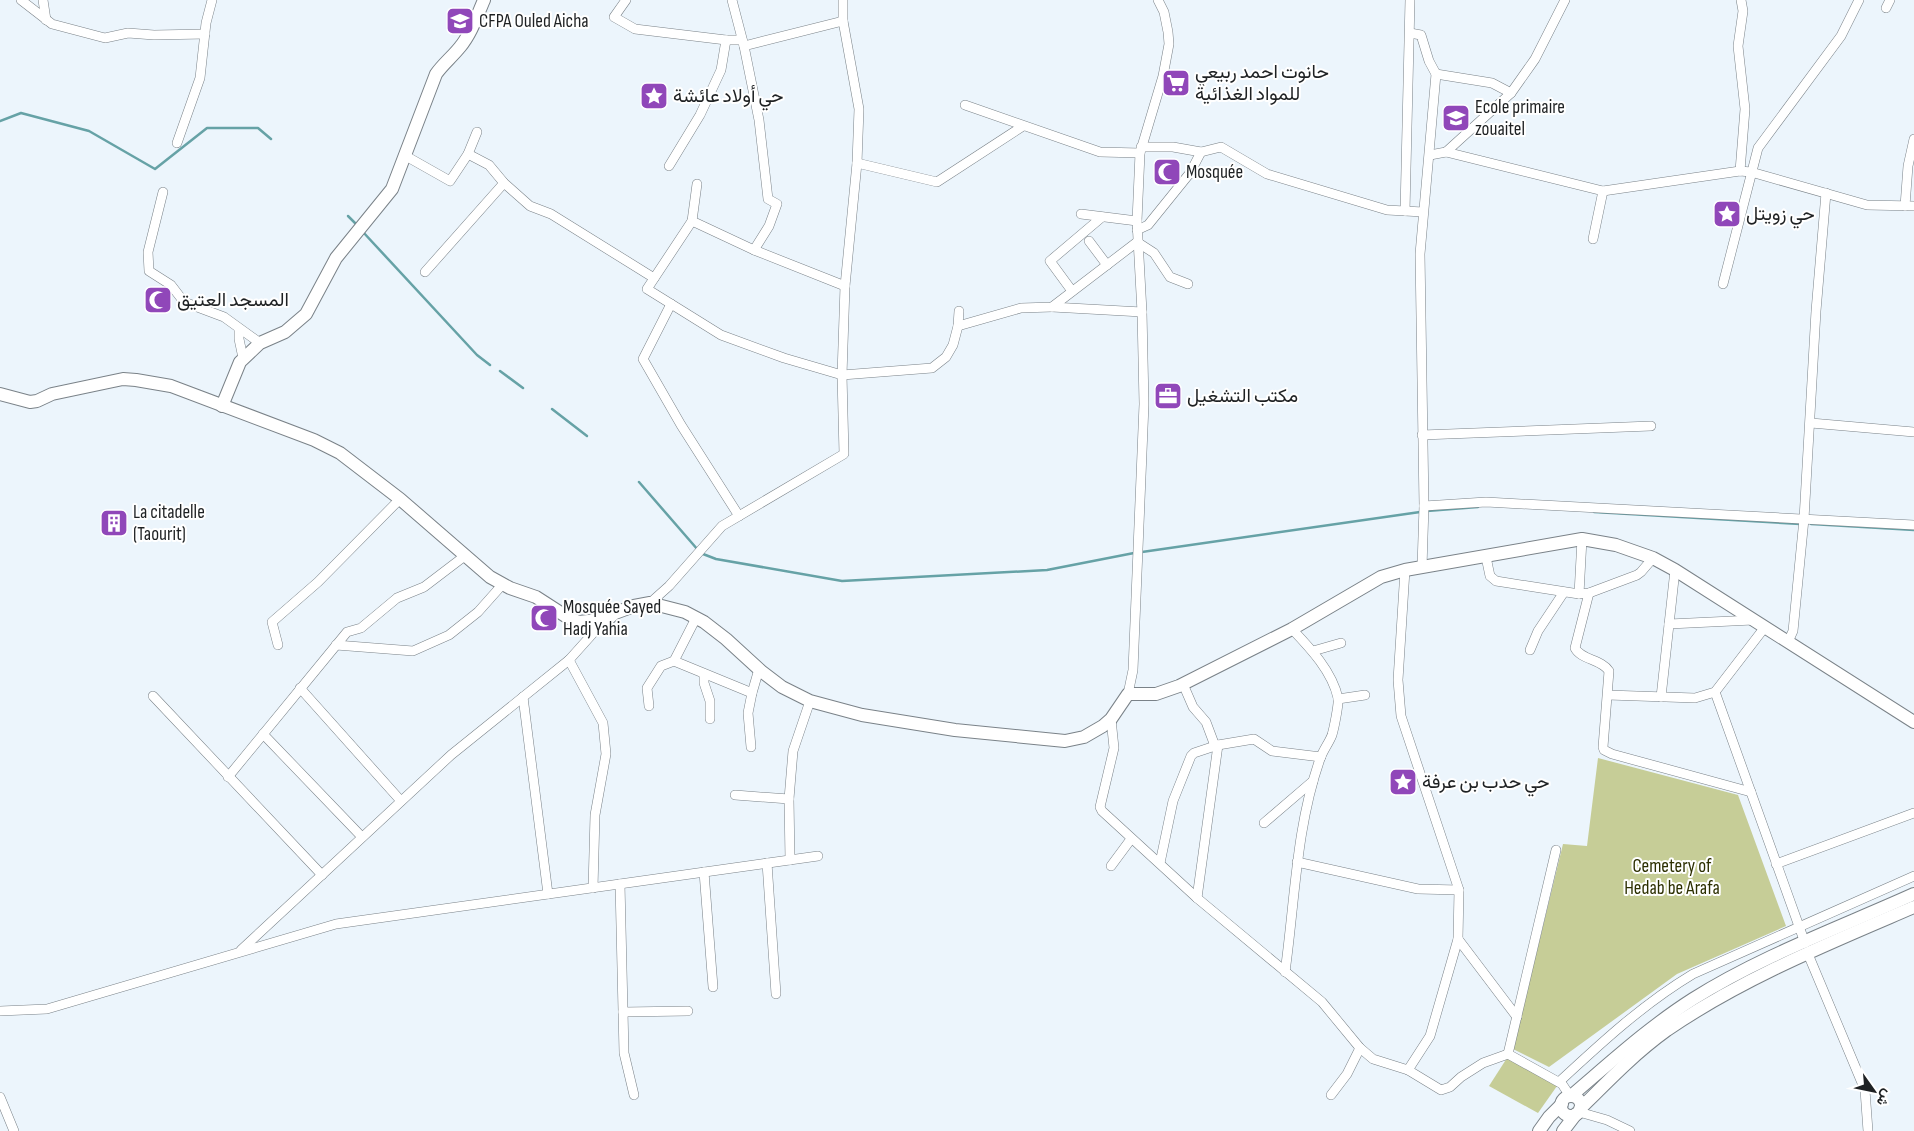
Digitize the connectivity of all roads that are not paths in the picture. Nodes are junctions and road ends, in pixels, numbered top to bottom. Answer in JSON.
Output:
{"nodes":[{"id":1,"x":21,"y":0,"type":"edge"},
{"id":2,"x":43,"y":0,"type":"edge"},
{"id":3,"x":212,"y":0,"type":"edge"},
{"id":4,"x":484,"y":0,"type":"edge"},
{"id":5,"x":626,"y":0,"type":"edge"},
{"id":6,"x":732,"y":0,"type":"edge"},
{"id":7,"x":843,"y":0,"type":"edge"},
{"id":8,"x":1158,"y":0,"type":"edge"},
{"id":9,"x":1410,"y":0,"type":"edge"},
{"id":10,"x":1565,"y":0,"type":"edge"},
{"id":11,"x":1741,"y":0,"type":"edge"},
{"id":12,"x":1859,"y":0,"type":"edge"},
{"id":13,"x":46,"y":20,"type":"junction"},
{"id":14,"x":844,"y":20,"type":"junction"},
{"id":15,"x":1410,"y":33,"type":"junction"},
{"id":16,"x":204,"y":34,"type":"junction"},
{"id":17,"x":726,"y":40,"type":"junction"},
{"id":18,"x":743,"y":43,"type":"junction"},
{"id":19,"x":1436,"y":74,"type":"junction"},
{"id":20,"x":1511,"y":93,"type":"junction"},
{"id":21,"x":965,"y":105,"type":"dead end"},
{"id":22,"x":1023,"y":126,"type":"junction"},
{"id":23,"x":477,"y":132,"type":"dead end"},
{"id":24,"x":1914,"y":139,"type":"edge"},
{"id":25,"x":177,"y":143,"type":"dead end"},
{"id":26,"x":1140,"y":150,"type":"junction"},
{"id":27,"x":1201,"y":152,"type":"junction"},
{"id":28,"x":1446,"y":152,"type":"junction"},
{"id":29,"x":468,"y":154,"type":"junction"},
{"id":30,"x":404,"y":155,"type":"junction"},
{"id":31,"x":1430,"y":155,"type":"junction"},
{"id":32,"x":858,"y":163,"type":"junction"},
{"id":33,"x":669,"y":166,"type":"dead end"},
{"id":34,"x":1740,"y":171,"type":"junction"},
{"id":35,"x":1752,"y":172,"type":"junction"},
{"id":36,"x":504,"y":183,"type":"junction"},
{"id":37,"x":697,"y":184,"type":"dead end"},
{"id":38,"x":1603,"y":190,"type":"junction"},
{"id":39,"x":163,"y":192,"type":"dead end"},
{"id":40,"x":1826,"y":193,"type":"junction"},
{"id":41,"x":1910,"y":206,"type":"edge"},
{"id":42,"x":1405,"y":211,"type":"junction"},
{"id":43,"x":1423,"y":212,"type":"junction"},
{"id":44,"x":1081,"y":214,"type":"dead end"},
{"id":45,"x":1102,"y":217,"type":"junction"},
{"id":46,"x":692,"y":221,"type":"junction"},
{"id":47,"x":1137,"y":226,"type":"junction"},
{"id":48,"x":1593,"y":239,"type":"dead end"},
{"id":49,"x":1089,"y":241,"type":"dead end"},
{"id":50,"x":1137,"y":242,"type":"junction"},
{"id":51,"x":754,"y":250,"type":"junction"},
{"id":52,"x":1107,"y":265,"type":"junction"},
{"id":53,"x":425,"y":272,"type":"dead end"},
{"id":54,"x":654,"y":278,"type":"junction"},
{"id":55,"x":1188,"y":284,"type":"dead end"},
{"id":56,"x":1723,"y":284,"type":"dead end"},
{"id":57,"x":845,"y":286,"type":"junction"},
{"id":58,"x":1072,"y":291,"type":"junction"},
{"id":59,"x":671,"y":304,"type":"junction"},
{"id":60,"x":1052,"y":307,"type":"junction"},
{"id":61,"x":959,"y":311,"type":"dead end"},
{"id":62,"x":1142,"y":312,"type":"junction"},
{"id":63,"x":958,"y":326,"type":"junction"},
{"id":64,"x":239,"y":329,"type":"junction"},
{"id":65,"x":260,"y":344,"type":"junction"},
{"id":66,"x":244,"y":358,"type":"junction"},
{"id":67,"x":842,"y":375,"type":"junction"},
{"id":68,"x":0,"y":394,"type":"edge"},
{"id":69,"x":222,"y":406,"type":"junction"},
{"id":70,"x":1811,"y":423,"type":"junction"},
{"id":71,"x":1651,"y":426,"type":"dead end"},
{"id":72,"x":1914,"y":432,"type":"edge"},
{"id":73,"x":1422,"y":435,"type":"junction"},
{"id":74,"x":400,"y":499,"type":"junction"},
{"id":75,"x":1424,"y":506,"type":"junction"},
{"id":76,"x":739,"y":516,"type":"junction"},
{"id":77,"x":1804,"y":518,"type":"junction"},
{"id":78,"x":1914,"y":525,"type":"edge"},
{"id":79,"x":1582,"y":539,"type":"junction"},
{"id":80,"x":466,"y":555,"type":"junction"},
{"id":81,"x":1486,"y":557,"type":"junction"},
{"id":82,"x":1653,"y":558,"type":"junction"},
{"id":83,"x":1422,"y":567,"type":"junction"},
{"id":84,"x":1405,"y":570,"type":"junction"},
{"id":85,"x":1675,"y":570,"type":"junction"},
{"id":86,"x":502,"y":585,"type":"junction"},
{"id":87,"x":1564,"y":592,"type":"junction"},
{"id":88,"x":1579,"y":594,"type":"junction"},
{"id":89,"x":1589,"y":594,"type":"junction"},
{"id":90,"x":650,"y":603,"type":"junction"},
{"id":91,"x":696,"y":618,"type":"junction"},
{"id":92,"x":1753,"y":620,"type":"junction"},
{"id":93,"x":595,"y":622,"type":"junction"},
{"id":94,"x":1669,"y":624,"type":"junction"},
{"id":95,"x":1765,"y":627,"type":"junction"},
{"id":96,"x":1292,"y":629,"type":"junction"},
{"id":97,"x":1341,"y":642,"type":"dead end"},
{"id":98,"x":1788,"y":642,"type":"junction"},
{"id":99,"x":278,"y":645,"type":"dead end"},
{"id":100,"x":336,"y":645,"type":"junction"},
{"id":101,"x":1530,"y":650,"type":"dead end"},
{"id":102,"x":1313,"y":651,"type":"junction"},
{"id":103,"x":569,"y":660,"type":"junction"},
{"id":104,"x":674,"y":661,"type":"junction"},
{"id":105,"x":759,"y":670,"type":"junction"},
{"id":106,"x":704,"y":674,"type":"junction"},
{"id":107,"x":1183,"y":684,"type":"junction"},
{"id":108,"x":300,"y":688,"type":"junction"},
{"id":109,"x":1715,"y":692,"type":"junction"},
{"id":110,"x":752,"y":693,"type":"junction"},
{"id":111,"x":1128,"y":694,"type":"junction"},
{"id":112,"x":1365,"y":695,"type":"dead end"},
{"id":113,"x":1608,"y":695,"type":"junction"},
{"id":114,"x":153,"y":696,"type":"dead end"},
{"id":115,"x":523,"y":697,"type":"junction"},
{"id":116,"x":1661,"y":697,"type":"junction"},
{"id":117,"x":1338,"y":699,"type":"junction"},
{"id":118,"x":810,"y":702,"type":"junction"},
{"id":119,"x":649,"y":706,"type":"dead end"},
{"id":120,"x":710,"y":719,"type":"dead end"},
{"id":121,"x":1111,"y":719,"type":"junction"},
{"id":122,"x":1914,"y":722,"type":"edge"},
{"id":123,"x":263,"y":734,"type":"junction"},
{"id":124,"x":1216,"y":746,"type":"junction"},
{"id":125,"x":751,"y":747,"type":"dead end"},
{"id":126,"x":1321,"y":758,"type":"junction"},
{"id":127,"x":228,"y":777,"type":"junction"},
{"id":128,"x":1314,"y":781,"type":"junction"},
{"id":129,"x":1751,"y":792,"type":"junction"},
{"id":130,"x":735,"y":795,"type":"dead end"},
{"id":131,"x":789,"y":799,"type":"junction"},
{"id":132,"x":401,"y":801,"type":"junction"},
{"id":133,"x":1914,"y":813,"type":"edge"},
{"id":134,"x":1264,"y":823,"type":"dead end"},
{"id":135,"x":362,"y":838,"type":"junction"},
{"id":136,"x":1131,"y":839,"type":"junction"},
{"id":137,"x":1556,"y":850,"type":"dead end"},
{"id":138,"x":818,"y":856,"type":"dead end"},
{"id":139,"x":790,"y":860,"type":"junction"},
{"id":140,"x":1297,"y":862,"type":"junction"},
{"id":141,"x":767,"y":863,"type":"junction"},
{"id":142,"x":1160,"y":863,"type":"junction"},
{"id":143,"x":1776,"y":864,"type":"junction"},
{"id":144,"x":1111,"y":866,"type":"dead end"},
{"id":145,"x":704,"y":872,"type":"junction"},
{"id":146,"x":322,"y":875,"type":"junction"},
{"id":147,"x":1914,"y":876,"type":"edge"},
{"id":148,"x":620,"y":884,"type":"junction"},
{"id":149,"x":593,"y":888,"type":"junction"},
{"id":150,"x":1459,"y":890,"type":"junction"},
{"id":151,"x":548,"y":894,"type":"junction"},
{"id":152,"x":1914,"y":894,"type":"edge"},
{"id":153,"x":1197,"y":898,"type":"junction"},
{"id":154,"x":1914,"y":907,"type":"edge"},
{"id":155,"x":1798,"y":926,"type":"junction"},
{"id":156,"x":1458,"y":939,"type":"junction"},
{"id":157,"x":1806,"y":948,"type":"junction"},
{"id":158,"x":240,"y":952,"type":"junction"},
{"id":159,"x":1285,"y":972,"type":"junction"},
{"id":160,"x":713,"y":987,"type":"dead end"},
{"id":161,"x":776,"y":994,"type":"dead end"},
{"id":162,"x":0,"y":1011,"type":"edge"},
{"id":163,"x":688,"y":1011,"type":"dead end"},
{"id":164,"x":623,"y":1012,"type":"junction"},
{"id":165,"x":1517,"y":1017,"type":"junction"},
{"id":166,"x":1360,"y":1048,"type":"junction"},
{"id":167,"x":1508,"y":1054,"type":"junction"},
{"id":168,"x":1408,"y":1070,"type":"junction"},
{"id":169,"x":1559,"y":1082,"type":"junction"},
{"id":170,"x":634,"y":1095,"type":"dead end"},
{"id":171,"x":1331,"y":1095,"type":"dead end"},
{"id":172,"x":0,"y":1097,"type":"edge"},
{"id":173,"x":1568,"y":1099,"type":"junction"},
{"id":174,"x":1578,"y":1112,"type":"junction"},
{"id":175,"x":14,"y":1131,"type":"edge"},
{"id":176,"x":1539,"y":1131,"type":"edge"},
{"id":177,"x":1563,"y":1131,"type":"edge"},
{"id":178,"x":1630,"y":1131,"type":"edge"},
{"id":179,"x":1868,"y":1131,"type":"edge"}],
"edges":[{"from":1,"to":13,"type":"street"},
{"from":2,"to":13,"type":"street"},
{"from":3,"to":16,"type":"street"},
{"from":4,"to":30,"type":"street"},
{"from":5,"to":17,"type":"street"},
{"from":6,"to":18,"type":"street"},
{"from":7,"to":14,"type":"street"},
{"from":8,"to":26,"type":"street"},
{"from":9,"to":15,"type":"street"},
{"from":10,"to":20,"type":"street"},
{"from":11,"to":34,"type":"street"},
{"from":12,"to":35,"type":"street"},
{"from":13,"to":16,"type":"street"},
{"from":14,"to":18,"type":"street"},
{"from":14,"to":32,"type":"street"},
{"from":15,"to":19,"type":"street"},
{"from":15,"to":42,"type":"street"},
{"from":16,"to":25,"type":"street"},
{"from":17,"to":18,"type":"street"},
{"from":17,"to":33,"type":"street"},
{"from":18,"to":51,"type":"street"},
{"from":19,"to":20,"type":"street"},
{"from":19,"to":31,"type":"street"},
{"from":20,"to":28,"type":"street"},
{"from":21,"to":22,"type":"street"},
{"from":22,"to":26,"type":"street"},
{"from":22,"to":32,"type":"street"},
{"from":23,"to":29,"type":"street"},
{"from":24,"to":41,"type":"street"},
{"from":26,"to":27,"type":"street"},
{"from":26,"to":47,"type":"street"},
{"from":27,"to":42,"type":"street"},
{"from":27,"to":47,"type":"street"},
{"from":28,"to":31,"type":"street"},
{"from":28,"to":38,"type":"street"},
{"from":29,"to":30,"type":"street"},
{"from":29,"to":36,"type":"street"},
{"from":30,"to":65,"type":"street"},
{"from":31,"to":43,"type":"street"},
{"from":32,"to":57,"type":"street"},
{"from":34,"to":35,"type":"street"},
{"from":34,"to":38,"type":"street"},
{"from":35,"to":40,"type":"street"},
{"from":35,"to":56,"type":"street"},
{"from":36,"to":53,"type":"street"},
{"from":36,"to":54,"type":"street"},
{"from":37,"to":46,"type":"street"},
{"from":38,"to":48,"type":"street"},
{"from":39,"to":64,"type":"street"},
{"from":40,"to":41,"type":"street"},
{"from":40,"to":70,"type":"street"},
{"from":42,"to":43,"type":"street"},
{"from":43,"to":73,"type":"street"},
{"from":44,"to":45,"type":"street"},
{"from":45,"to":47,"type":"street"},
{"from":45,"to":58,"type":"street"},
{"from":46,"to":51,"type":"street"},
{"from":46,"to":54,"type":"street"},
{"from":47,"to":50,"type":"street"},
{"from":49,"to":52,"type":"street"},
{"from":50,"to":52,"type":"street"},
{"from":50,"to":55,"type":"street"},
{"from":50,"to":62,"type":"street"},
{"from":51,"to":57,"type":"street"},
{"from":52,"to":58,"type":"street"},
{"from":54,"to":59,"type":"street"},
{"from":57,"to":67,"type":"street"},
{"from":58,"to":60,"type":"street"},
{"from":59,"to":67,"type":"street"},
{"from":59,"to":76,"type":"street"},
{"from":60,"to":62,"type":"street"},
{"from":60,"to":63,"type":"street"},
{"from":61,"to":63,"type":"street"},
{"from":62,"to":111,"type":"street"},
{"from":63,"to":67,"type":"street"},
{"from":64,"to":65,"type":"street"},
{"from":64,"to":66,"type":"street"},
{"from":65,"to":66,"type":"street"},
{"from":66,"to":69,"type":"street"},
{"from":67,"to":76,"type":"street"},
{"from":68,"to":69,"type":"street"},
{"from":69,"to":74,"type":"street"},
{"from":70,"to":72,"type":"street"},
{"from":70,"to":77,"type":"street"},
{"from":71,"to":73,"type":"street"},
{"from":73,"to":75,"type":"street"},
{"from":74,"to":80,"type":"street"},
{"from":74,"to":99,"type":"street"},
{"from":75,"to":77,"type":"street"},
{"from":75,"to":83,"type":"street"},
{"from":76,"to":90,"type":"street"},
{"from":77,"to":78,"type":"street"},
{"from":77,"to":98,"type":"street"},
{"from":79,"to":81,"type":"street"},
{"from":79,"to":82,"type":"street"},
{"from":79,"to":88,"type":"street"},
{"from":80,"to":86,"type":"street"},
{"from":80,"to":100,"type":"street"},
{"from":81,"to":83,"type":"street"},
{"from":81,"to":87,"type":"street"},
{"from":82,"to":85,"type":"street"},
{"from":82,"to":89,"type":"street"},
{"from":83,"to":84,"type":"street"},
{"from":84,"to":96,"type":"street"},
{"from":84,"to":150,"type":"street"},
{"from":85,"to":92,"type":"street"},
{"from":85,"to":94,"type":"street"},
{"from":86,"to":93,"type":"street"},
{"from":86,"to":100,"type":"street"},
{"from":87,"to":88,"type":"street"},
{"from":87,"to":101,"type":"street"},
{"from":88,"to":89,"type":"street"},
{"from":89,"to":113,"type":"street"},
{"from":90,"to":91,"type":"street"},
{"from":90,"to":93,"type":"street"},
{"from":91,"to":104,"type":"street"},
{"from":91,"to":105,"type":"street"},
{"from":92,"to":94,"type":"street"},
{"from":92,"to":95,"type":"street"},
{"from":93,"to":103,"type":"street"},
{"from":94,"to":116,"type":"street"},
{"from":95,"to":98,"type":"street"},
{"from":95,"to":109,"type":"street"},
{"from":96,"to":102,"type":"street"},
{"from":96,"to":107,"type":"street"},
{"from":97,"to":102,"type":"street"},
{"from":98,"to":122,"type":"street"},
{"from":100,"to":108,"type":"street"},
{"from":102,"to":117,"type":"street"},
{"from":103,"to":115,"type":"street"},
{"from":103,"to":149,"type":"street"},
{"from":104,"to":106,"type":"street"},
{"from":104,"to":119,"type":"street"},
{"from":105,"to":110,"type":"street"},
{"from":105,"to":118,"type":"street"},
{"from":106,"to":110,"type":"street"},
{"from":106,"to":120,"type":"street"},
{"from":107,"to":111,"type":"street"},
{"from":107,"to":124,"type":"street"},
{"from":108,"to":123,"type":"street"},
{"from":108,"to":132,"type":"street"},
{"from":109,"to":116,"type":"street"},
{"from":109,"to":129,"type":"street"},
{"from":110,"to":125,"type":"street"},
{"from":111,"to":121,"type":"street"},
{"from":112,"to":117,"type":"street"},
{"from":113,"to":116,"type":"street"},
{"from":113,"to":129,"type":"street"},
{"from":114,"to":127,"type":"street"},
{"from":115,"to":132,"type":"street"},
{"from":115,"to":151,"type":"street"},
{"from":117,"to":126,"type":"street"},
{"from":118,"to":121,"type":"street"},
{"from":118,"to":131,"type":"street"},
{"from":121,"to":136,"type":"street"},
{"from":123,"to":127,"type":"street"},
{"from":123,"to":135,"type":"street"},
{"from":124,"to":126,"type":"street"},
{"from":124,"to":142,"type":"street"},
{"from":124,"to":153,"type":"street"},
{"from":126,"to":128,"type":"street"},
{"from":127,"to":146,"type":"street"},
{"from":128,"to":134,"type":"street"},
{"from":128,"to":140,"type":"street"},
{"from":129,"to":143,"type":"street"},
{"from":130,"to":131,"type":"street"},
{"from":131,"to":139,"type":"street"},
{"from":132,"to":135,"type":"street"},
{"from":133,"to":143,"type":"street"},
{"from":135,"to":146,"type":"street"},
{"from":136,"to":142,"type":"street"},
{"from":136,"to":144,"type":"street"},
{"from":137,"to":165,"type":"street"},
{"from":138,"to":139,"type":"street"},
{"from":139,"to":141,"type":"street"},
{"from":140,"to":150,"type":"street"},
{"from":140,"to":159,"type":"street"},
{"from":141,"to":145,"type":"street"},
{"from":141,"to":161,"type":"street"},
{"from":142,"to":153,"type":"street"},
{"from":143,"to":155,"type":"street"},
{"from":145,"to":148,"type":"street"},
{"from":145,"to":160,"type":"street"},
{"from":146,"to":158,"type":"street"},
{"from":147,"to":155,"type":"street"},
{"from":148,"to":149,"type":"street"},
{"from":148,"to":164,"type":"street"},
{"from":149,"to":151,"type":"street"},
{"from":150,"to":156,"type":"street"},
{"from":151,"to":158,"type":"street"},
{"from":152,"to":157,"type":"street"},
{"from":153,"to":159,"type":"street"},
{"from":154,"to":157,"type":"street"},
{"from":155,"to":157,"type":"street"},
{"from":155,"to":169,"type":"street"},
{"from":156,"to":165,"type":"street"},
{"from":156,"to":168,"type":"street"},
{"from":157,"to":173,"type":"street"},
{"from":157,"to":174,"type":"street"},
{"from":157,"to":179,"type":"street"},
{"from":158,"to":162,"type":"street"},
{"from":159,"to":166,"type":"street"},
{"from":163,"to":164,"type":"street"},
{"from":164,"to":170,"type":"street"},
{"from":165,"to":167,"type":"street"},
{"from":166,"to":168,"type":"street"},
{"from":166,"to":171,"type":"street"},
{"from":167,"to":168,"type":"street"},
{"from":167,"to":169,"type":"street"},
{"from":169,"to":173,"type":"street"},
{"from":172,"to":175,"type":"street"},
{"from":173,"to":174,"type":"street"},
{"from":173,"to":176,"type":"street"},
{"from":174,"to":177,"type":"street"},
{"from":174,"to":178,"type":"street"}]}
